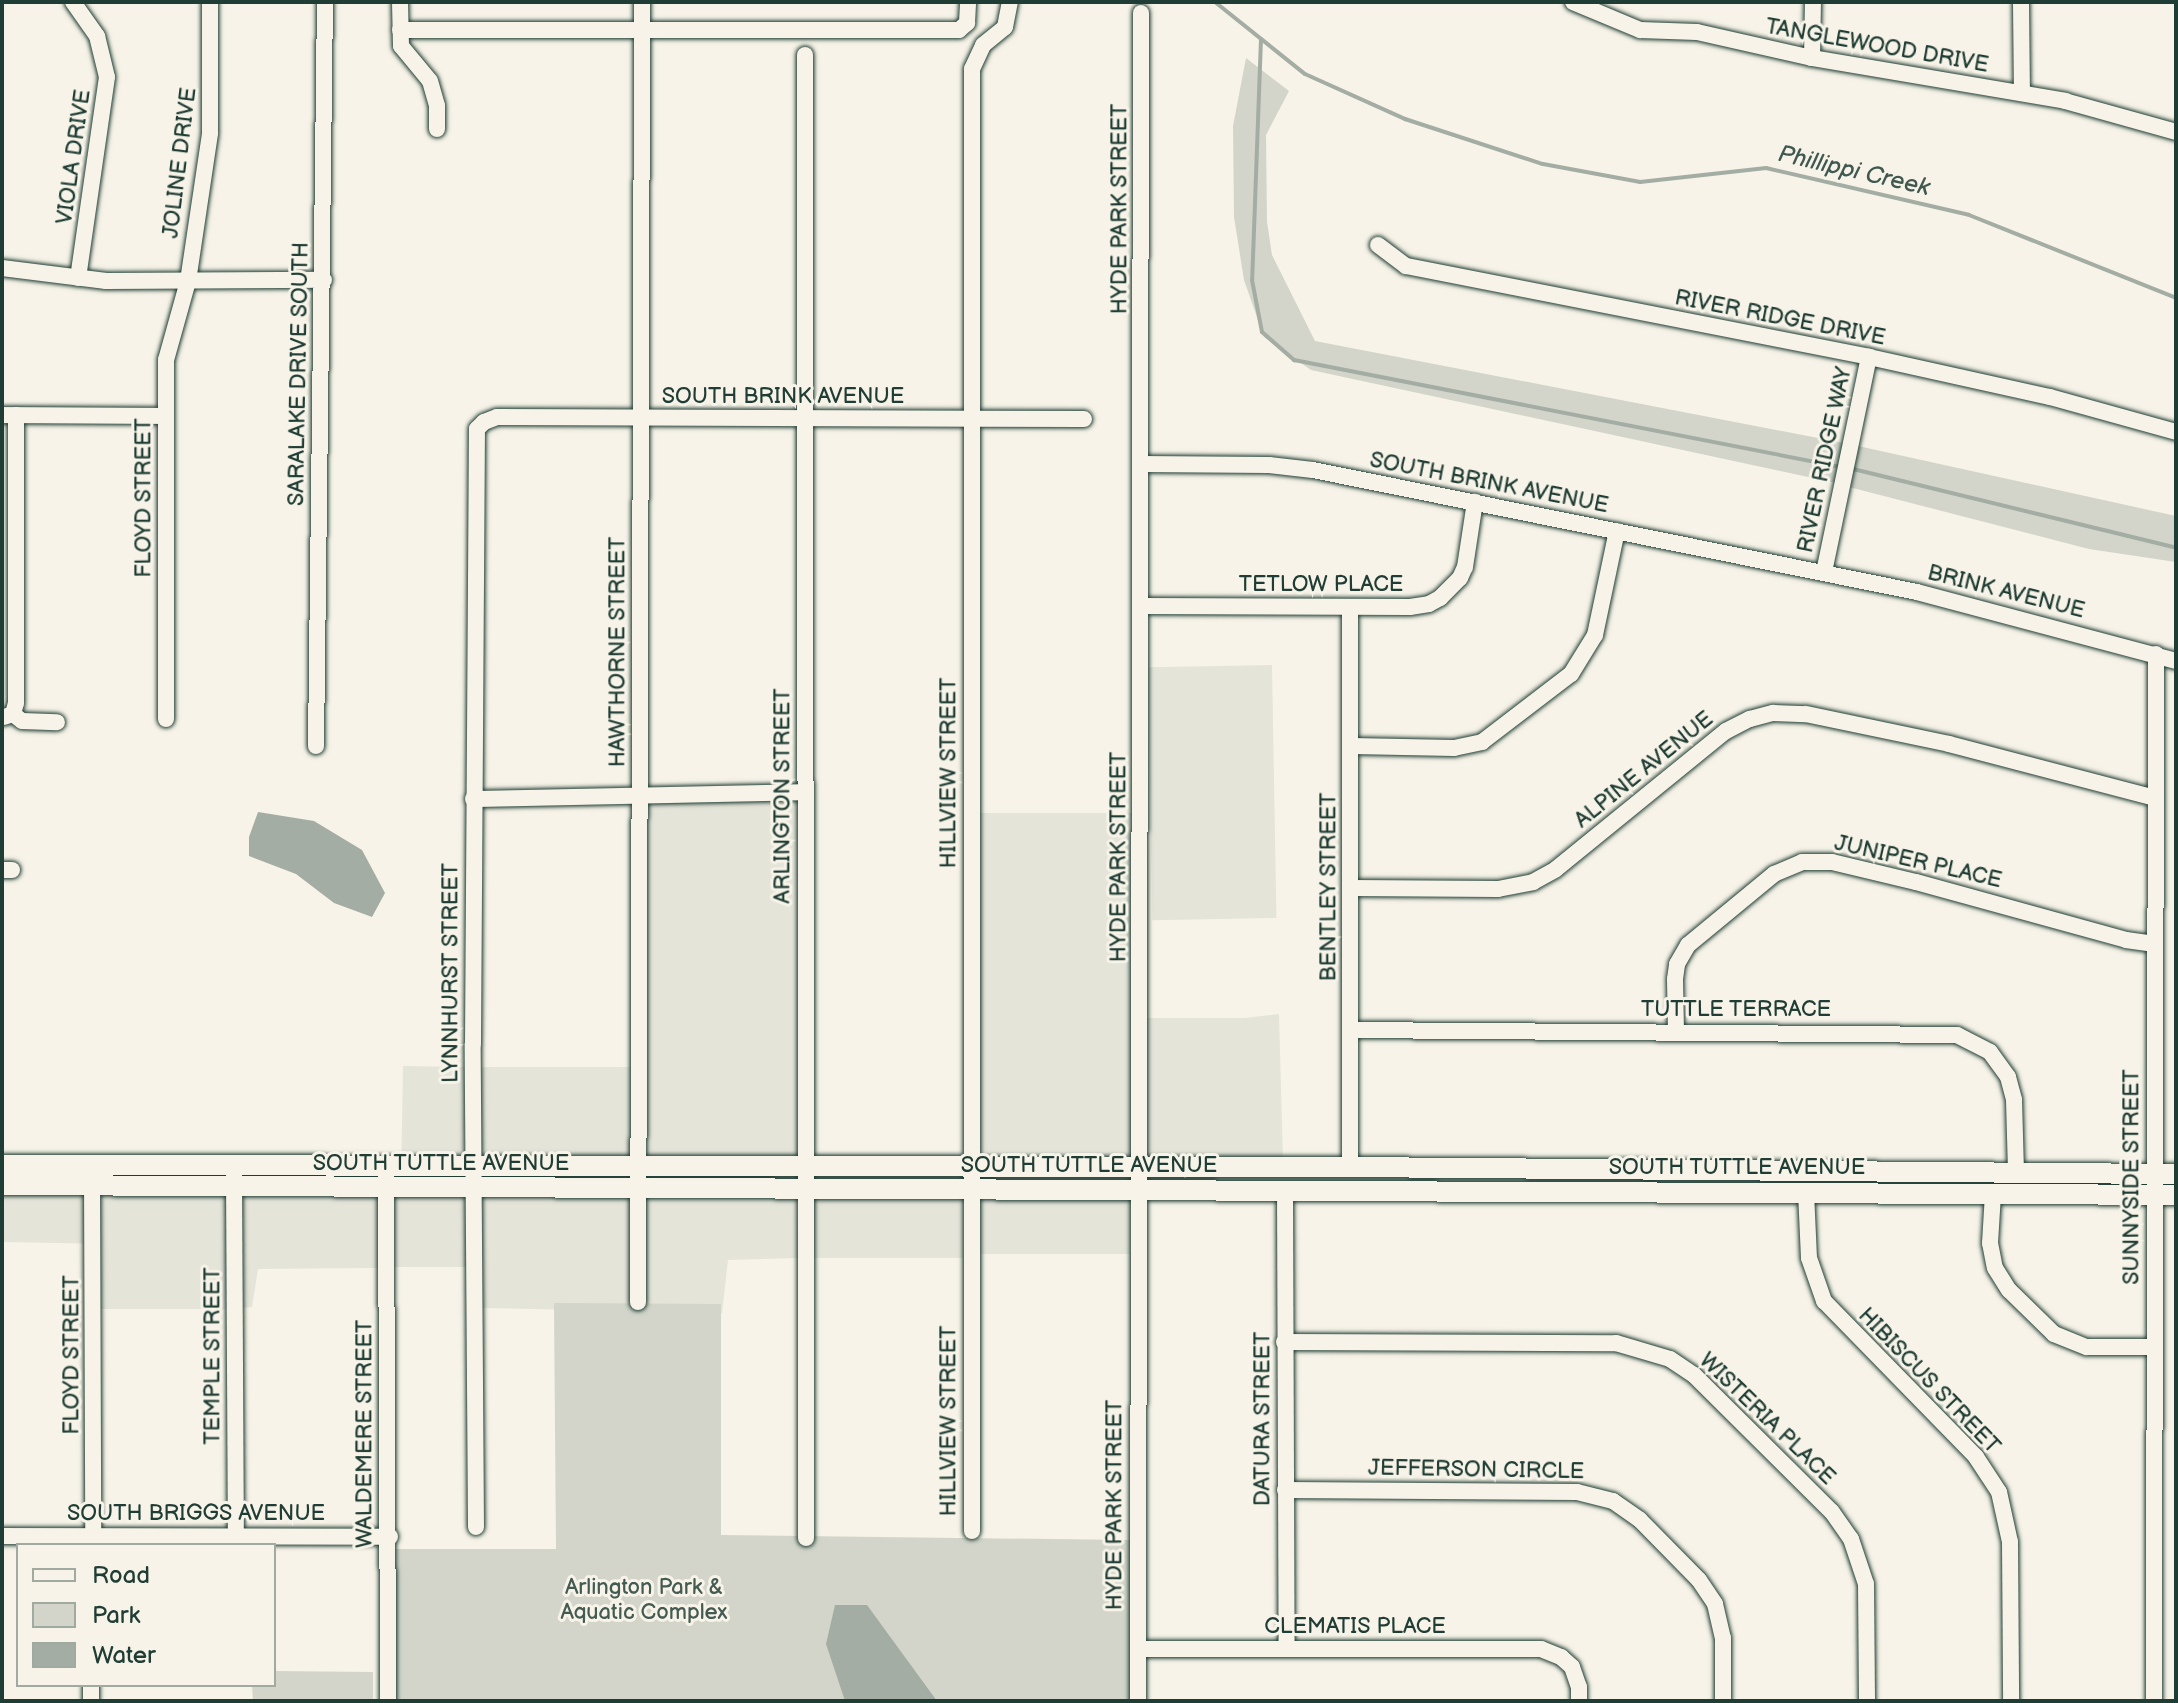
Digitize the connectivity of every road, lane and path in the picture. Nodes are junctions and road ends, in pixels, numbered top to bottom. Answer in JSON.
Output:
{"nodes":[{"id":1,"x":73,"y":2,"type":"edge"},
{"id":2,"x":210,"y":2,"type":"edge"},
{"id":3,"x":325,"y":2,"type":"edge"},
{"id":4,"x":400,"y":2,"type":"edge"},
{"id":5,"x":642,"y":2,"type":"edge"},
{"id":6,"x":968,"y":2,"type":"edge"},
{"id":7,"x":1010,"y":2,"type":"edge"},
{"id":8,"x":1573,"y":2,"type":"edge"},
{"id":9,"x":1813,"y":2,"type":"edge"},
{"id":10,"x":2021,"y":2,"type":"edge"},
{"id":11,"x":1141,"y":13,"type":"dead end"},
{"id":12,"x":642,"y":28,"type":"junction"},
{"id":13,"x":400,"y":30,"type":"junction"},
{"id":14,"x":805,"y":55,"type":"dead end"},
{"id":15,"x":1812,"y":58,"type":"junction"},
{"id":16,"x":2022,"y":93,"type":"junction"},
{"id":17,"x":437,"y":129,"type":"dead end"},
{"id":18,"x":2176,"y":132,"type":"edge"},
{"id":19,"x":1378,"y":245,"type":"dead end"},
{"id":20,"x":2,"y":268,"type":"edge"},
{"id":21,"x":78,"y":278,"type":"junction"},
{"id":22,"x":324,"y":280,"type":"junction"},
{"id":23,"x":188,"y":281,"type":"junction"},
{"id":24,"x":1869,"y":357,"type":"junction"},
{"id":25,"x":9,"y":415,"type":"edge"},
{"id":26,"x":166,"y":416,"type":"junction"},
{"id":27,"x":807,"y":418,"type":"junction"},
{"id":28,"x":641,"y":419,"type":"junction"},
{"id":29,"x":972,"y":419,"type":"junction"},
{"id":30,"x":1084,"y":419,"type":"dead end"},
{"id":31,"x":484,"y":422,"type":"joint"},
{"id":32,"x":2176,"y":432,"type":"edge"},
{"id":33,"x":1142,"y":464,"type":"junction"},
{"id":34,"x":1475,"y":502,"type":"junction"},
{"id":35,"x":1617,"y":531,"type":"junction"},
{"id":36,"x":9,"y":567,"type":"edge"},
{"id":37,"x":1824,"y":572,"type":"junction"},
{"id":38,"x":1141,"y":606,"type":"junction"},
{"id":39,"x":1350,"y":607,"type":"junction"},
{"id":40,"x":2156,"y":654,"type":"junction"},
{"id":41,"x":2176,"y":661,"type":"edge"},
{"id":42,"x":7,"y":716,"type":"edge"},
{"id":43,"x":166,"y":719,"type":"dead end"},
{"id":44,"x":57,"y":722,"type":"dead end"},
{"id":45,"x":316,"y":746,"type":"dead end"},
{"id":46,"x":1352,"y":746,"type":"junction"},
{"id":47,"x":805,"y":792,"type":"junction"},
{"id":48,"x":640,"y":795,"type":"junction"},
{"id":49,"x":2155,"y":798,"type":"junction"},
{"id":50,"x":473,"y":799,"type":"junction"},
{"id":51,"x":1352,"y":888,"type":"junction"},
{"id":52,"x":2155,"y":944,"type":"junction"},
{"id":53,"x":1351,"y":1030,"type":"junction"},
{"id":54,"x":1676,"y":1032,"type":"junction"},
{"id":55,"x":2,"y":1165,"type":"edge"},
{"id":56,"x":639,"y":1167,"type":"junction"},
{"id":57,"x":1350,"y":1167,"type":"junction"},
{"id":58,"x":2016,"y":1172,"type":"junction"},
{"id":59,"x":2154,"y":1173,"type":"junction"},
{"id":60,"x":2176,"y":1174,"type":"edge"},
{"id":61,"x":92,"y":1176,"type":"junction"},
{"id":62,"x":473,"y":1176,"type":"junction"},
{"id":63,"x":234,"y":1177,"type":"junction"},
{"id":64,"x":386,"y":1178,"type":"junction"},
{"id":65,"x":804,"y":1179,"type":"junction"},
{"id":66,"x":970,"y":1179,"type":"junction"},
{"id":67,"x":1137,"y":1179,"type":"junction"},
{"id":68,"x":2,"y":1185,"type":"edge"},
{"id":69,"x":639,"y":1189,"type":"junction"},
{"id":70,"x":1285,"y":1189,"type":"junction"},
{"id":71,"x":1806,"y":1192,"type":"junction"},
{"id":72,"x":1993,"y":1194,"type":"junction"},
{"id":73,"x":2154,"y":1195,"type":"junction"},
{"id":74,"x":2176,"y":1195,"type":"edge"},
{"id":75,"x":638,"y":1302,"type":"dead end"},
{"id":76,"x":1284,"y":1342,"type":"junction"},
{"id":77,"x":2154,"y":1347,"type":"junction"},
{"id":78,"x":1285,"y":1490,"type":"junction"},
{"id":79,"x":476,"y":1527,"type":"dead end"},
{"id":80,"x":972,"y":1531,"type":"dead end"},
{"id":81,"x":2,"y":1536,"type":"edge"},
{"id":82,"x":390,"y":1537,"type":"junction"},
{"id":83,"x":806,"y":1538,"type":"dead end"},
{"id":84,"x":94,"y":1540,"type":"edge"},
{"id":85,"x":236,"y":1540,"type":"edge"},
{"id":86,"x":1287,"y":1648,"type":"junction"},
{"id":87,"x":1138,"y":1649,"type":"junction"},
{"id":88,"x":388,"y":1701,"type":"edge"},
{"id":89,"x":1138,"y":1701,"type":"edge"},
{"id":90,"x":1579,"y":1701,"type":"edge"},
{"id":91,"x":1723,"y":1701,"type":"edge"},
{"id":92,"x":1867,"y":1701,"type":"edge"},
{"id":93,"x":2011,"y":1701,"type":"edge"},
{"id":94,"x":2154,"y":1701,"type":"edge"}],
"edges":[{"from":1,"to":21,"type":"street","name":"VIOLA DRIVE"},
{"from":2,"to":23,"type":"street","name":"JOLINE DRIVE"},
{"from":3,"to":22,"type":"street","name":"SARALAKE DRIVE SOUTH"},
{"from":4,"to":13,"type":"street"},
{"from":5,"to":12,"type":"street","name":"HAWTHORNE STREET"},
{"from":6,"to":12,"type":"street"},
{"from":7,"to":29,"type":"street","name":"HILLVIEW STREET"},
{"from":8,"to":15,"type":"street","name":"TANGLEWOOD DRIVE"},
{"from":9,"to":15,"type":"street"},
{"from":10,"to":16,"type":"street"},
{"from":11,"to":33,"type":"street","name":"HYDE PARK STREET"},
{"from":12,"to":13,"type":"street"},
{"from":12,"to":28,"type":"street","name":"HAWTHORNE STREET"},
{"from":13,"to":17,"type":"street"},
{"from":14,"to":27,"type":"street","name":"ARLINGTON STREET"},
{"from":15,"to":16,"type":"street","name":"TANGLEWOOD DRIVE"},
{"from":16,"to":18,"type":"street","name":"TANGLEWOOD DRIVE"},
{"from":19,"to":24,"type":"street","name":"RIVER RIDGE DRIVE"},
{"from":20,"to":21,"type":"street"},
{"from":21,"to":23,"type":"street"},
{"from":22,"to":23,"type":"street"},
{"from":22,"to":45,"type":"street","name":"SARALAKE DRIVE SOUTH"},
{"from":23,"to":26,"type":"street","name":"FLOYD STREET"},
{"from":24,"to":32,"type":"street","name":"RIVER RIDGE DRIVE"},
{"from":24,"to":37,"type":"street","name":"RIVER RIDGE WAY"},
{"from":25,"to":26,"type":"street"},
{"from":25,"to":36,"type":"street"},
{"from":26,"to":43,"type":"street","name":"FLOYD STREET"},
{"from":27,"to":28,"type":"street","name":"SOUTH BRINK AVENUE"},
{"from":27,"to":29,"type":"street","name":"SOUTH BRINK AVENUE"},
{"from":27,"to":47,"type":"street","name":"ARLINGTON STREET"},
{"from":28,"to":31,"type":"street","name":"SOUTH BRINK AVENUE"},
{"from":28,"to":48,"type":"street","name":"HAWTHORNE STREET"},
{"from":29,"to":30,"type":"street","name":"SOUTH BRINK AVENUE"},
{"from":29,"to":66,"type":"street","name":"HILLVIEW STREET"},
{"from":31,"to":50,"type":"street","name":"LYNNHURST STREET"},
{"from":33,"to":34,"type":"street","name":"SOUTH BRINK AVENUE"},
{"from":33,"to":38,"type":"street","name":"HYDE PARK STREET"},
{"from":34,"to":35,"type":"street","name":"SOUTH BRINK AVENUE"},
{"from":34,"to":39,"type":"street","name":"TETLOW PLACE"},
{"from":35,"to":37,"type":"street","name":"SOUTH BRINK AVENUE"},
{"from":35,"to":46,"type":"street"},
{"from":36,"to":42,"type":"street"},
{"from":37,"to":40,"type":"street","name":"BRINK AVENUE"},
{"from":38,"to":39,"type":"street","name":"TETLOW PLACE"},
{"from":38,"to":67,"type":"street","name":"HYDE PARK STREET"},
{"from":39,"to":46,"type":"street","name":"BENTLEY STREET"},
{"from":40,"to":41,"type":"street","name":"BRINK AVENUE"},
{"from":40,"to":49,"type":"street","name":"SUNNYSIDE STREET"},
{"from":42,"to":44,"type":"street"},
{"from":46,"to":51,"type":"street","name":"BENTLEY STREET"},
{"from":47,"to":48,"type":"street"},
{"from":47,"to":65,"type":"street","name":"ARLINGTON STREET"},
{"from":48,"to":50,"type":"street"},
{"from":48,"to":56,"type":"street","name":"HAWTHORNE STREET"},
{"from":49,"to":51,"type":"street","name":"ALPINE AVENUE"},
{"from":49,"to":52,"type":"street","name":"SUNNYSIDE STREET"},
{"from":50,"to":62,"type":"street","name":"LYNNHURST STREET"},
{"from":51,"to":53,"type":"street","name":"BENTLEY STREET"},
{"from":52,"to":54,"type":"street","name":"JUNIPER PLACE"},
{"from":52,"to":59,"type":"street","name":"SUNNYSIDE STREET"},
{"from":53,"to":54,"type":"street","name":"TUTTLE TERRACE"},
{"from":53,"to":57,"type":"street","name":"BENTLEY STREET"},
{"from":54,"to":58,"type":"street","name":"TUTTLE TERRACE"},
{"from":55,"to":61,"type":"main road","name":"SOUTH TUTTLE AVENUE"},
{"from":56,"to":62,"type":"main road","name":"SOUTH TUTTLE AVENUE"},
{"from":56,"to":65,"type":"main road","name":"SOUTH TUTTLE AVENUE"},
{"from":56,"to":69,"type":"street","name":"HAWTHORNE STREET"},
{"from":57,"to":58,"type":"main road","name":"SOUTH TUTTLE AVENUE"},
{"from":57,"to":67,"type":"main road","name":"SOUTH TUTTLE AVENUE"},
{"from":58,"to":59,"type":"main road","name":"SOUTH TUTTLE AVENUE"},
{"from":59,"to":60,"type":"main road","name":"SOUTH TUTTLE AVENUE"},
{"from":59,"to":73,"type":"street","name":"SUNNYSIDE STREET"},
{"from":61,"to":63,"type":"main road","name":"SOUTH TUTTLE AVENUE"},
{"from":61,"to":68,"type":"main road","name":"SOUTH TUTTLE AVENUE"},
{"from":61,"to":84,"type":"street","name":"FLOYD STREET"},
{"from":62,"to":64,"type":"main road","name":"SOUTH TUTTLE AVENUE"},
{"from":62,"to":69,"type":"main road","name":"SOUTH TUTTLE AVENUE"},
{"from":62,"to":79,"type":"street","name":"LYNNHURST STREET"},
{"from":63,"to":64,"type":"main road","name":"SOUTH TUTTLE AVENUE"},
{"from":63,"to":85,"type":"street","name":"TEMPLE STREET"},
{"from":64,"to":82,"type":"street","name":"WALDEMERE STREET"},
{"from":65,"to":66,"type":"main road","name":"SOUTH TUTTLE AVENUE"},
{"from":65,"to":69,"type":"main road","name":"SOUTH TUTTLE AVENUE"},
{"from":65,"to":83,"type":"street","name":"ARLINGTON STREET"},
{"from":66,"to":67,"type":"main road","name":"SOUTH TUTTLE AVENUE"},
{"from":66,"to":80,"type":"street","name":"HILLVIEW STREET"},
{"from":67,"to":70,"type":"main road","name":"SOUTH TUTTLE AVENUE"},
{"from":67,"to":87,"type":"street","name":"HYDE PARK STREET"},
{"from":69,"to":75,"type":"street","name":"HAWTHORNE STREET"},
{"from":70,"to":71,"type":"main road","name":"SOUTH TUTTLE AVENUE"},
{"from":70,"to":76,"type":"street","name":"DATURA STREET"},
{"from":71,"to":72,"type":"main road","name":"SOUTH TUTTLE AVENUE"},
{"from":71,"to":93,"type":"street","name":"HIBISCUS STREET"},
{"from":72,"to":73,"type":"main road","name":"SOUTH TUTTLE AVENUE"},
{"from":72,"to":77,"type":"street"},
{"from":73,"to":74,"type":"main road","name":"SOUTH TUTTLE AVENUE"},
{"from":73,"to":77,"type":"street","name":"SUNNYSIDE STREET"},
{"from":76,"to":78,"type":"street","name":"DATURA STREET"},
{"from":76,"to":92,"type":"street","name":"WISTERIA PLACE"},
{"from":77,"to":94,"type":"street","name":"SUNNYSIDE STREET"},
{"from":78,"to":86,"type":"street","name":"DATURA STREET"},
{"from":78,"to":91,"type":"street","name":"JEFFERSON CIRCLE"},
{"from":81,"to":84,"type":"street","name":"SOUTH BRIGGS AVENUE"},
{"from":82,"to":85,"type":"street","name":"SOUTH BRIGGS AVENUE"},
{"from":82,"to":88,"type":"street","name":"WALDEMERE STREET"},
{"from":84,"to":85,"type":"street","name":"SOUTH BRIGGS AVENUE"},
{"from":86,"to":87,"type":"street","name":"CLEMATIS PLACE"},
{"from":86,"to":90,"type":"street","name":"CLEMATIS PLACE"},
{"from":87,"to":89,"type":"street","name":"HYDE PARK STREET"}]}
